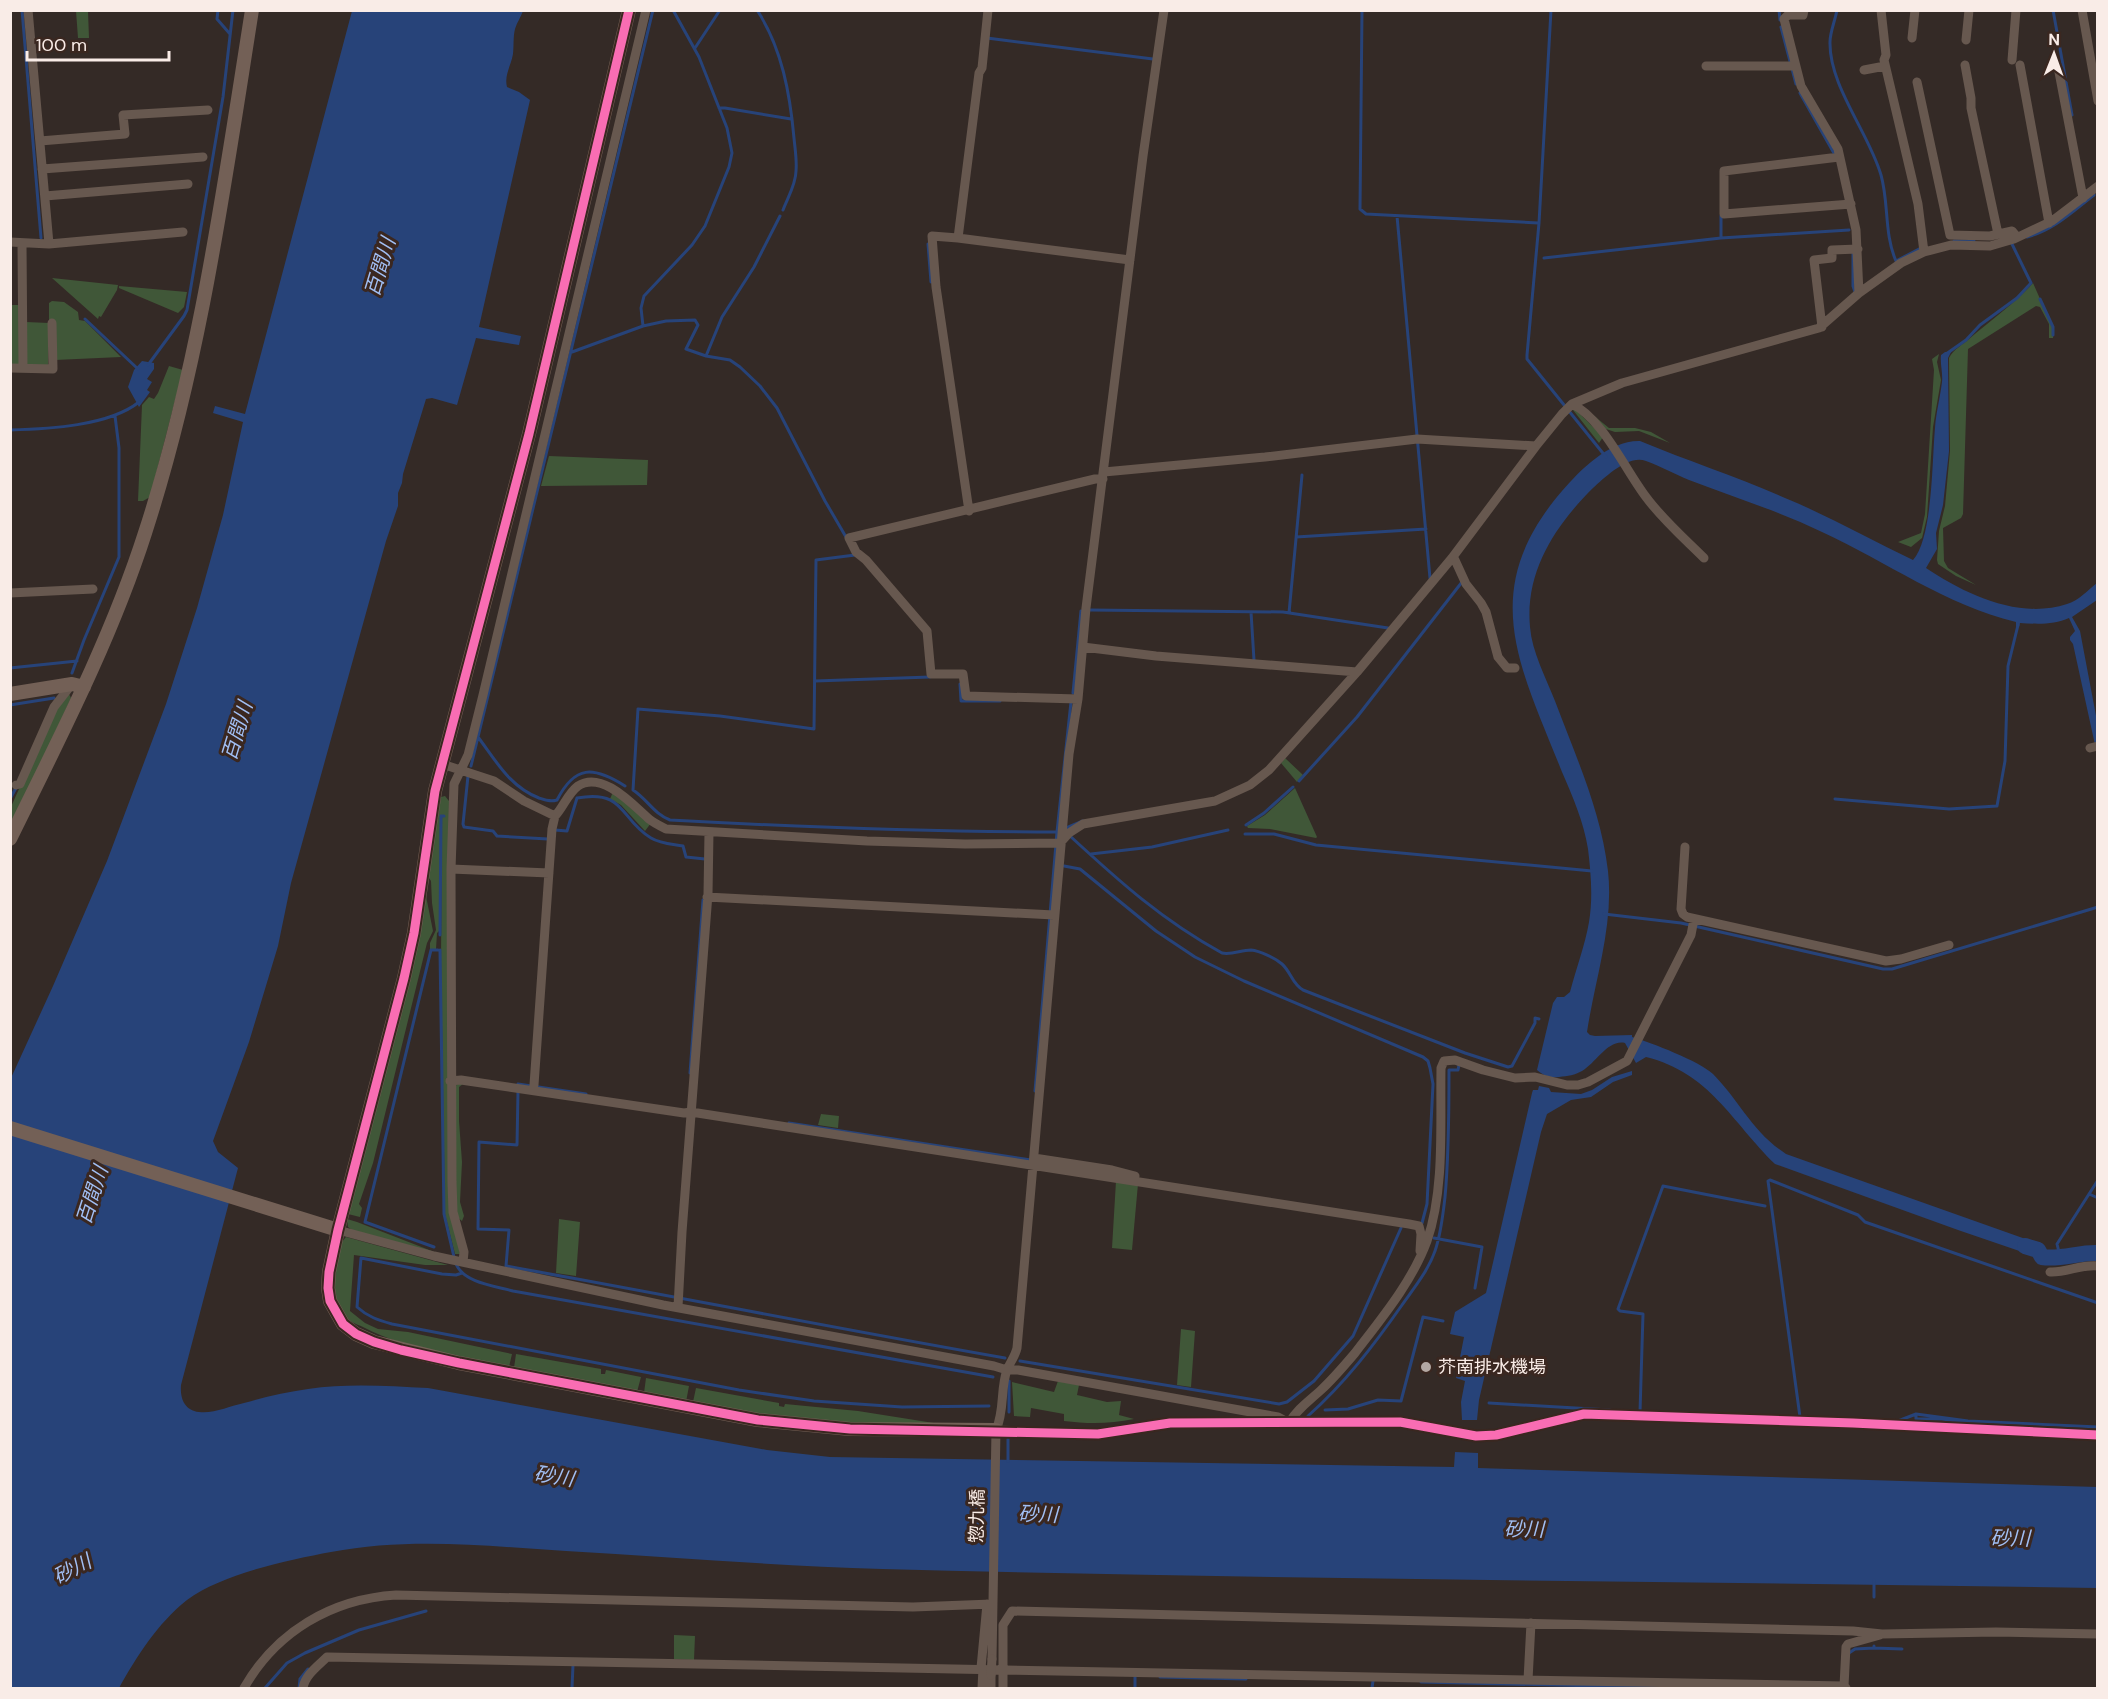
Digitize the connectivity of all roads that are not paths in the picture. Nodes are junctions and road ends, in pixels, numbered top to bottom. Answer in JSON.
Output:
{"nodes":[{"id":1,"x":28,"y":10,"type":"edge"},
{"id":2,"x":252,"y":10,"type":"edge"},
{"id":3,"x":629,"y":10,"type":"edge"},
{"id":4,"x":646,"y":10,"type":"edge"},
{"id":5,"x":988,"y":10,"type":"edge"},
{"id":6,"x":1164,"y":10,"type":"edge"},
{"id":7,"x":1804,"y":10,"type":"edge"},
{"id":8,"x":1881,"y":10,"type":"edge"},
{"id":9,"x":1915,"y":10,"type":"edge"},
{"id":10,"x":1969,"y":10,"type":"edge"},
{"id":11,"x":2016,"y":10,"type":"edge"},
{"id":12,"x":2082,"y":10,"type":"edge"},
{"id":13,"x":1912,"y":38,"type":"dead end"},
{"id":14,"x":1966,"y":39,"type":"dead end"},
{"id":15,"x":1965,"y":65,"type":"dead end"},
{"id":16,"x":1706,"y":66,"type":"dead end"},
{"id":17,"x":1792,"y":66,"type":"junction"},
{"id":18,"x":1885,"y":66,"type":"junction"},
{"id":19,"x":2058,"y":67,"type":"dead end"},
{"id":20,"x":1864,"y":70,"type":"dead end"},
{"id":21,"x":1917,"y":82,"type":"dead end"},
{"id":22,"x":2097,"y":101,"type":"edge"},
{"id":23,"x":208,"y":110,"type":"dead end"},
{"id":24,"x":40,"y":141,"type":"junction"},
{"id":25,"x":203,"y":157,"type":"dead end"},
{"id":26,"x":1839,"y":157,"type":"junction"},
{"id":27,"x":42,"y":169,"type":"junction"},
{"id":28,"x":188,"y":184,"type":"dead end"},
{"id":29,"x":2097,"y":186,"type":"edge"},
{"id":30,"x":45,"y":196,"type":"junction"},
{"id":31,"x":2083,"y":198,"type":"junction"},
{"id":32,"x":1851,"y":204,"type":"junction"},
{"id":33,"x":2049,"y":223,"type":"junction"},
{"id":34,"x":183,"y":232,"type":"dead end"},
{"id":35,"x":1998,"y":234,"type":"junction"},
{"id":36,"x":2018,"y":237,"type":"junction"},
{"id":37,"x":958,"y":238,"type":"junction"},
{"id":38,"x":1951,"y":241,"type":"junction"},
{"id":39,"x":10,"y":242,"type":"edge"},
{"id":40,"x":49,"y":243,"type":"junction"},
{"id":41,"x":22,"y":245,"type":"junction"},
{"id":42,"x":1858,"y":249,"type":"junction"},
{"id":43,"x":1924,"y":249,"type":"junction"},
{"id":44,"x":1130,"y":260,"type":"junction"},
{"id":45,"x":1859,"y":293,"type":"junction"},
{"id":46,"x":52,"y":323,"type":"dead end"},
{"id":47,"x":1822,"y":327,"type":"junction"},
{"id":48,"x":10,"y":368,"type":"edge"},
{"id":49,"x":23,"y":368,"type":"junction"},
{"id":50,"x":1569,"y":407,"type":"junction"},
{"id":51,"x":1536,"y":446,"type":"junction"},
{"id":52,"x":1100,"y":477,"type":"junction"},
{"id":53,"x":969,"y":511,"type":"junction"},
{"id":54,"x":1704,"y":558,"type":"dead end"},
{"id":55,"x":1454,"y":559,"type":"junction"},
{"id":56,"x":93,"y":589,"type":"dead end"},
{"id":57,"x":10,"y":593,"type":"edge"},
{"id":58,"x":1083,"y":647,"type":"junction"},
{"id":59,"x":1515,"y":668,"type":"dead end"},
{"id":60,"x":1355,"y":671,"type":"junction"},
{"id":61,"x":78,"y":685,"type":"junction"},
{"id":62,"x":10,"y":694,"type":"edge"},
{"id":63,"x":1078,"y":699,"type":"junction"},
{"id":64,"x":442,"y":764,"type":"junction"},
{"id":65,"x":459,"y":770,"type":"junction"},
{"id":66,"x":17,"y":785,"type":"dead end"},
{"id":67,"x":555,"y":816,"type":"junction"},
{"id":68,"x":709,"y":832,"type":"junction"},
{"id":69,"x":10,"y":839,"type":"edge"},
{"id":70,"x":1058,"y":844,"type":"junction"},
{"id":71,"x":1685,"y":847,"type":"dead end"},
{"id":72,"x":451,"y":868,"type":"junction"},
{"id":73,"x":547,"y":873,"type":"junction"},
{"id":74,"x":707,"y":894,"type":"junction"},
{"id":75,"x":1051,"y":915,"type":"junction"},
{"id":76,"x":1694,"y":923,"type":"junction"},
{"id":77,"x":1949,"y":945,"type":"dead end"},
{"id":78,"x":450,"y":1081,"type":"junction"},
{"id":79,"x":534,"y":1085,"type":"dead end"},
{"id":80,"x":691,"y":1112,"type":"junction"},
{"id":81,"x":10,"y":1128,"type":"edge"},
{"id":82,"x":1033,"y":1162,"type":"junction"},
{"id":83,"x":1136,"y":1176,"type":"dead end"},
{"id":84,"x":338,"y":1230,"type":"junction"},
{"id":85,"x":1420,"y":1257,"type":"junction"},
{"id":86,"x":458,"y":1261,"type":"junction"},
{"id":87,"x":2097,"y":1266,"type":"edge"},
{"id":88,"x":2050,"y":1272,"type":"dead end"},
{"id":89,"x":679,"y":1301,"type":"junction"},
{"id":90,"x":1007,"y":1370,"type":"junction"},
{"id":91,"x":1289,"y":1422,"type":"junction"},
{"id":92,"x":2097,"y":1435,"type":"edge"},
{"id":93,"x":995,"y":1437,"type":"junction"},
{"id":94,"x":990,"y":1604,"type":"junction"},
{"id":95,"x":1531,"y":1623,"type":"junction"},
{"id":96,"x":1882,"y":1634,"type":"junction"},
{"id":97,"x":2097,"y":1634,"type":"edge"},
{"id":98,"x":982,"y":1668,"type":"junction"},
{"id":99,"x":1004,"y":1672,"type":"junction"},
{"id":100,"x":1529,"y":1683,"type":"edge"},
{"id":101,"x":1845,"y":1687,"type":"edge"},
{"id":102,"x":244,"y":1689,"type":"edge"},
{"id":103,"x":303,"y":1689,"type":"edge"},
{"id":104,"x":982,"y":1689,"type":"edge"},
{"id":105,"x":991,"y":1689,"type":"edge"},
{"id":106,"x":1003,"y":1689,"type":"edge"}],
"edges":[{"from":1,"to":24,"type":"street"},
{"from":2,"to":61,"type":"street"},
{"from":3,"to":64,"type":"street"},
{"from":4,"to":65,"type":"street"},
{"from":5,"to":37,"type":"street"},
{"from":6,"to":44,"type":"street","name":"惣九橋"},
{"from":7,"to":17,"type":"street"},
{"from":8,"to":18,"type":"street"},
{"from":9,"to":13,"type":"street"},
{"from":10,"to":14,"type":"street"},
{"from":11,"to":33,"type":"street"},
{"from":12,"to":22,"type":"street"},
{"from":15,"to":35,"type":"street"},
{"from":16,"to":17,"type":"street"},
{"from":17,"to":26,"type":"street"},
{"from":18,"to":20,"type":"street"},
{"from":18,"to":43,"type":"street"},
{"from":19,"to":31,"type":"street"},
{"from":21,"to":38,"type":"street"},
{"from":23,"to":24,"type":"street"},
{"from":24,"to":27,"type":"street"},
{"from":25,"to":27,"type":"street"},
{"from":26,"to":32,"type":"street"},
{"from":26,"to":32,"type":"street"},
{"from":27,"to":30,"type":"street"},
{"from":28,"to":30,"type":"street"},
{"from":29,"to":31,"type":"street"},
{"from":30,"to":40,"type":"street"},
{"from":31,"to":33,"type":"street"},
{"from":32,"to":42,"type":"street"},
{"from":33,"to":36,"type":"street"},
{"from":34,"to":40,"type":"street"},
{"from":35,"to":36,"type":"street"},
{"from":35,"to":38,"type":"street"},
{"from":36,"to":38,"type":"street"},
{"from":37,"to":44,"type":"street"},
{"from":37,"to":53,"type":"street"},
{"from":38,"to":43,"type":"street"},
{"from":39,"to":41,"type":"street"},
{"from":40,"to":41,"type":"street"},
{"from":41,"to":49,"type":"street"},
{"from":42,"to":45,"type":"street"},
{"from":42,"to":47,"type":"street"},
{"from":43,"to":45,"type":"street"},
{"from":44,"to":52,"type":"street","name":"惣九橋"},
{"from":45,"to":47,"type":"street"},
{"from":46,"to":49,"type":"street"},
{"from":47,"to":50,"type":"street"},
{"from":48,"to":49,"type":"street"},
{"from":50,"to":51,"type":"street"},
{"from":50,"to":54,"type":"street"},
{"from":51,"to":52,"type":"street"},
{"from":51,"to":55,"type":"street"},
{"from":52,"to":53,"type":"street"},
{"from":52,"to":58,"type":"street","name":"惣九橋"},
{"from":53,"to":63,"type":"street"},
{"from":55,"to":59,"type":"street"},
{"from":55,"to":60,"type":"street"},
{"from":56,"to":57,"type":"street"},
{"from":58,"to":60,"type":"street"},
{"from":58,"to":63,"type":"street","name":"惣九橋"},
{"from":60,"to":70,"type":"street"},
{"from":61,"to":62,"type":"street"},
{"from":61,"to":66,"type":"street"},
{"from":61,"to":69,"type":"street"},
{"from":63,"to":70,"type":"street","name":"惣九橋"},
{"from":64,"to":65,"type":"street"},
{"from":64,"to":84,"type":"street"},
{"from":65,"to":67,"type":"street"},
{"from":65,"to":72,"type":"street"},
{"from":67,"to":68,"type":"street"},
{"from":67,"to":73,"type":"street"},
{"from":68,"to":70,"type":"street"},
{"from":68,"to":74,"type":"street"},
{"from":70,"to":75,"type":"street","name":"惣九橋"},
{"from":71,"to":76,"type":"street"},
{"from":72,"to":73,"type":"street"},
{"from":72,"to":78,"type":"street"},
{"from":73,"to":79,"type":"street"},
{"from":74,"to":75,"type":"street"},
{"from":74,"to":80,"type":"street"},
{"from":75,"to":82,"type":"street","name":"惣九橋"},
{"from":76,"to":77,"type":"street"},
{"from":76,"to":85,"type":"street"},
{"from":78,"to":80,"type":"street"},
{"from":78,"to":86,"type":"street"},
{"from":80,"to":82,"type":"street"},
{"from":80,"to":89,"type":"street"},
{"from":81,"to":84,"type":"street"},
{"from":82,"to":83,"type":"street"},
{"from":82,"to":85,"type":"street"},
{"from":82,"to":90,"type":"street","name":"惣九橋"},
{"from":84,"to":86,"type":"street"},
{"from":84,"to":93,"type":"street"},
{"from":85,"to":91,"type":"street"},
{"from":86,"to":89,"type":"street"},
{"from":87,"to":88,"type":"street"},
{"from":89,"to":90,"type":"street"},
{"from":90,"to":91,"type":"street"},
{"from":90,"to":93,"type":"street","name":"惣九橋"},
{"from":91,"to":92,"type":"street"},
{"from":91,"to":93,"type":"street"},
{"from":93,"to":94,"type":"street","name":"惣九橋"},
{"from":94,"to":98,"type":"street"},
{"from":94,"to":102,"type":"street"},
{"from":94,"to":105,"type":"street","bridge":true},
{"from":95,"to":96,"type":"street"},
{"from":95,"to":99,"type":"street"},
{"from":95,"to":100,"type":"street"},
{"from":96,"to":97,"type":"street"},
{"from":96,"to":101,"type":"street"},
{"from":98,"to":99,"type":"street"},
{"from":98,"to":103,"type":"street"},
{"from":98,"to":104,"type":"street"},
{"from":99,"to":100,"type":"street"},
{"from":99,"to":106,"type":"street"},
{"from":100,"to":101,"type":"street"}]}
